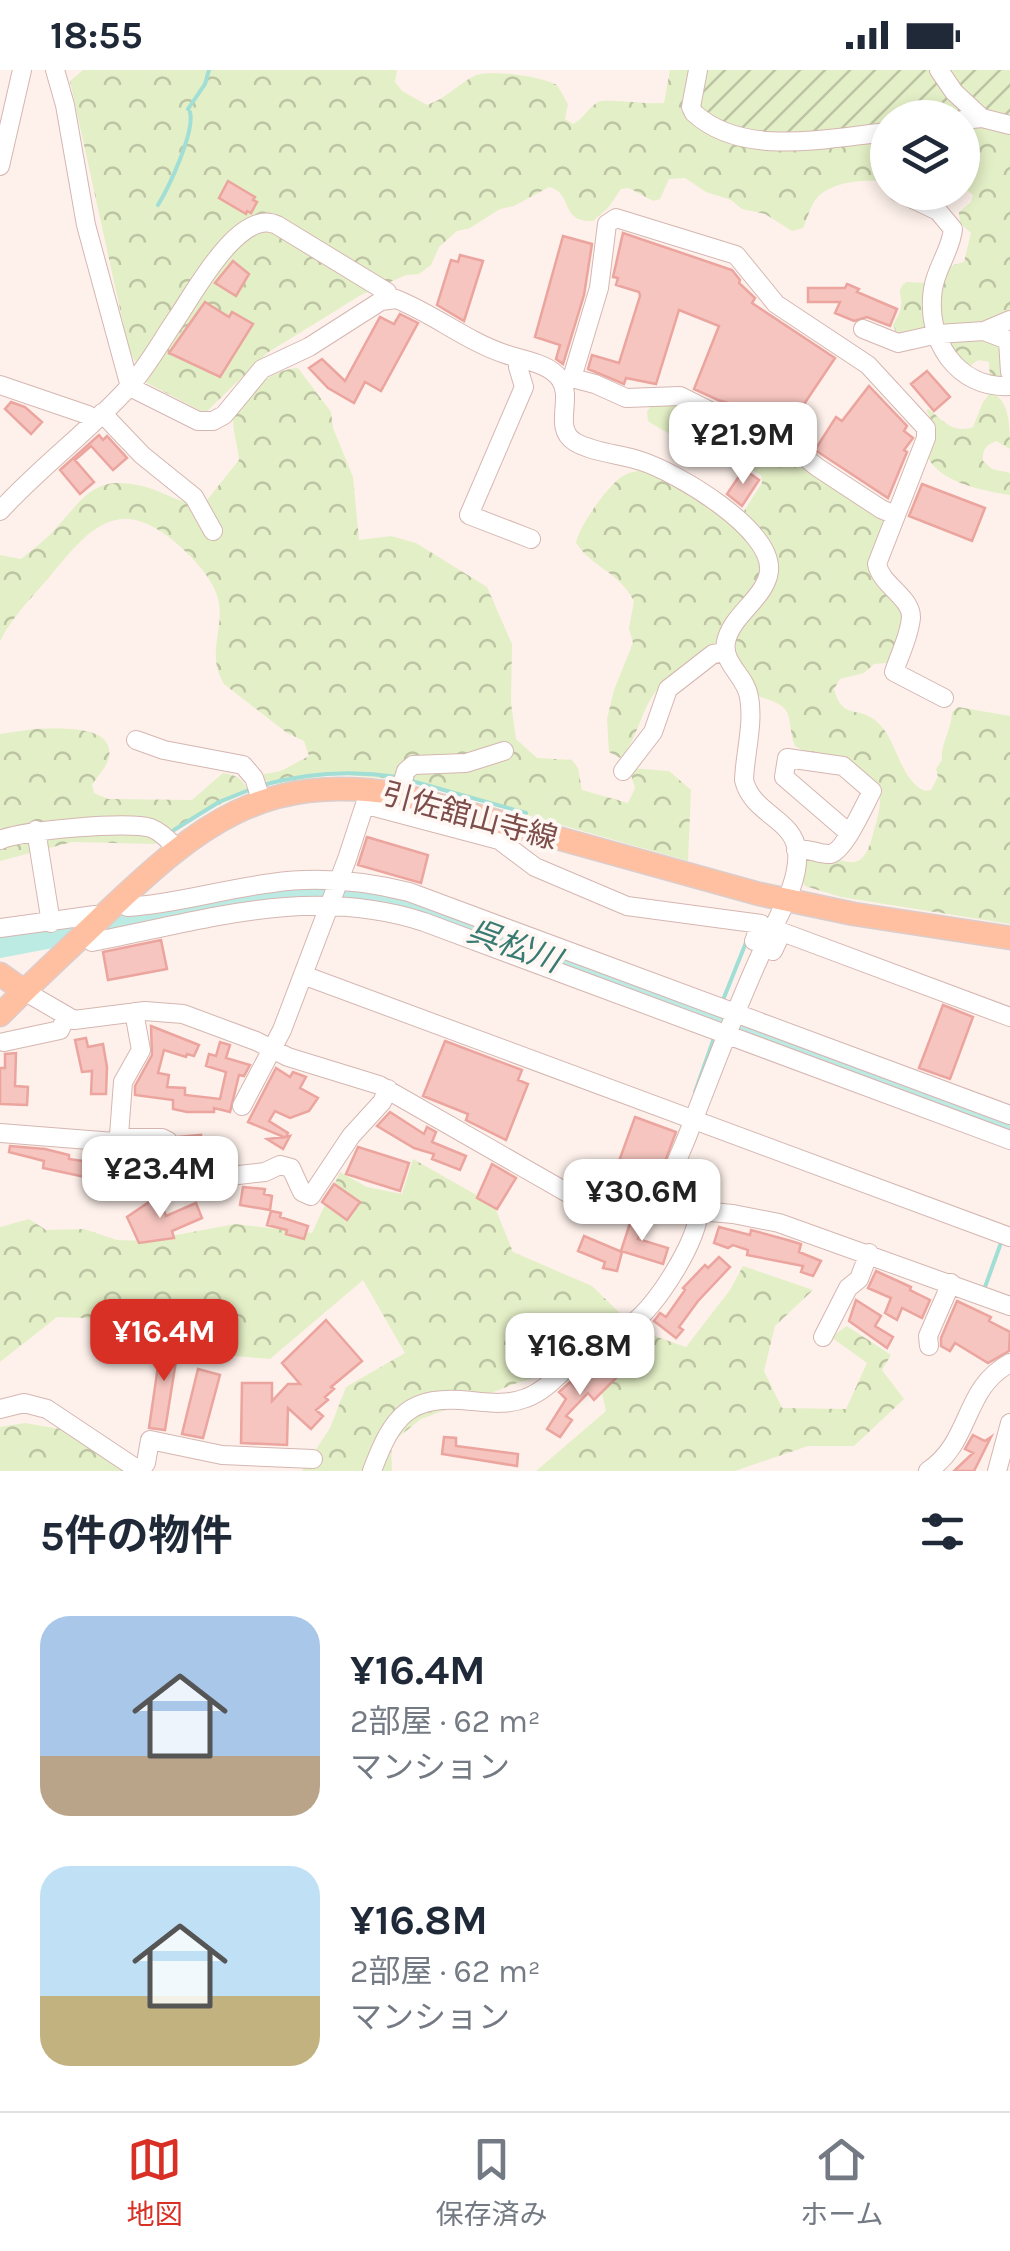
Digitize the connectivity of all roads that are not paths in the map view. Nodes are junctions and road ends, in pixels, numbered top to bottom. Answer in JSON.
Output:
{"nodes":[{"id":1,"x":22,"y":70,"type":"edge"},
{"id":2,"x":55,"y":70,"type":"edge"},
{"id":3,"x":698,"y":70,"type":"edge"},
{"id":4,"x":939,"y":70,"type":"edge"},
{"id":5,"x":982,"y":118,"type":"joint"},
{"id":6,"x":1010,"y":124,"type":"edge"},
{"id":7,"x":870,"y":134,"type":"edge"},
{"id":8,"x":0,"y":166,"type":"edge"},
{"id":9,"x":938,"y":210,"type":"edge"},
{"id":10,"x":388,"y":298,"type":"junction"},
{"id":11,"x":1010,"y":320,"type":"edge"},
{"id":12,"x":863,"y":329,"type":"dead end"},
{"id":13,"x":984,"y":331,"type":"junction"},
{"id":14,"x":938,"y":334,"type":"junction"},
{"id":15,"x":1009,"y":341,"type":"edge"},
{"id":16,"x":520,"y":359,"type":"junction"},
{"id":17,"x":567,"y":381,"type":"junction"},
{"id":18,"x":1007,"y":382,"type":"edge"},
{"id":19,"x":0,"y":385,"type":"edge"},
{"id":20,"x":130,"y":387,"type":"junction"},
{"id":21,"x":98,"y":417,"type":"junction"},
{"id":22,"x":0,"y":512,"type":"edge"},
{"id":23,"x":895,"y":514,"type":"junction"},
{"id":24,"x":214,"y":531,"type":"dead end"},
{"id":25,"x":531,"y":539,"type":"dead end"},
{"id":26,"x":726,"y":652,"type":"junction"},
{"id":27,"x":944,"y":698,"type":"dead end"},
{"id":28,"x":136,"y":740,"type":"dead end"},
{"id":29,"x":504,"y":751,"type":"dead end"},
{"id":30,"x":622,"y":771,"type":"dead end"},
{"id":31,"x":399,"y":794,"type":"junction"},
{"id":32,"x":368,"y":797,"type":"junction"},
{"id":33,"x":262,"y":802,"type":"junction"},
{"id":34,"x":36,"y":830,"type":"junction"},
{"id":35,"x":849,"y":833,"type":"junction"},
{"id":36,"x":0,"y":840,"type":"edge"},
{"id":37,"x":176,"y":848,"type":"junction"},
{"id":38,"x":796,"y":850,"type":"junction"},
{"id":39,"x":335,"y":892,"type":"junction"},
{"id":40,"x":120,"y":900,"type":"junction"},
{"id":41,"x":785,"y":900,"type":"junction"},
{"id":42,"x":51,"y":923,"type":"junction"},
{"id":43,"x":0,"y":928,"type":"edge"},
{"id":44,"x":91,"y":928,"type":"junction"},
{"id":45,"x":1010,"y":938,"type":"edge"},
{"id":46,"x":0,"y":974,"type":"edge"},
{"id":47,"x":303,"y":975,"type":"junction"},
{"id":48,"x":24,"y":991,"type":"junction"},
{"id":49,"x":134,"y":1012,"type":"junction"},
{"id":50,"x":66,"y":1017,"type":"junction"},
{"id":51,"x":1010,"y":1017,"type":"edge"},
{"id":52,"x":732,"y":1019,"type":"junction"},
{"id":53,"x":15,"y":1026,"type":"edge"},
{"id":54,"x":4,"y":1042,"type":"dead end"},
{"id":55,"x":272,"y":1049,"type":"junction"},
{"id":56,"x":388,"y":1088,"type":"junction"},
{"id":57,"x":242,"y":1106,"type":"dead end"},
{"id":58,"x":1010,"y":1115,"type":"edge"},
{"id":59,"x":694,"y":1120,"type":"junction"},
{"id":60,"x":0,"y":1132,"type":"edge"},
{"id":61,"x":119,"y":1135,"type":"junction"},
{"id":62,"x":1010,"y":1140,"type":"edge"},
{"id":63,"x":663,"y":1209,"type":"junction"},
{"id":64,"x":699,"y":1212,"type":"junction"},
{"id":65,"x":1010,"y":1237,"type":"edge"},
{"id":66,"x":868,"y":1253,"type":"junction"},
{"id":67,"x":951,"y":1284,"type":"junction"},
{"id":68,"x":1010,"y":1306,"type":"edge"},
{"id":69,"x":823,"y":1337,"type":"dead end"},
{"id":70,"x":929,"y":1346,"type":"dead end"},
{"id":71,"x":1010,"y":1363,"type":"edge"},
{"id":72,"x":0,"y":1409,"type":"edge"},
{"id":73,"x":1010,"y":1423,"type":"edge"},
{"id":74,"x":314,"y":1459,"type":"dead end"},
{"id":75,"x":1003,"y":1466,"type":"edge"},
{"id":76,"x":140,"y":1471,"type":"edge"},
{"id":77,"x":372,"y":1471,"type":"edge"},
{"id":78,"x":928,"y":1471,"type":"edge"}],
"edges":[{"from":1,"to":8,"type":"street"},
{"from":2,"to":20,"type":"street"},
{"from":3,"to":7,"type":"street"},
{"from":4,"to":5,"type":"street"},
{"from":5,"to":6,"type":"street"},
{"from":9,"to":14,"type":"street"},
{"from":10,"to":16,"type":"street"},
{"from":10,"to":20,"type":"street"},
{"from":10,"to":20,"type":"street"},
{"from":11,"to":13,"type":"street"},
{"from":12,"to":14,"type":"street"},
{"from":13,"to":14,"type":"street"},
{"from":13,"to":15,"type":"street"},
{"from":14,"to":18,"type":"street"},
{"from":15,"to":18,"type":"street"},
{"from":16,"to":17,"type":"street"},
{"from":16,"to":25,"type":"street"},
{"from":17,"to":23,"type":"street"},
{"from":17,"to":23,"type":"street"},
{"from":17,"to":26,"type":"street"},
{"from":19,"to":21,"type":"street"},
{"from":20,"to":21,"type":"street"},
{"from":21,"to":22,"type":"street"},
{"from":21,"to":24,"type":"street"},
{"from":23,"to":27,"type":"street"},
{"from":26,"to":30,"type":"street"},
{"from":26,"to":38,"type":"street"},
{"from":28,"to":33,"type":"street"},
{"from":29,"to":31,"type":"street"},
{"from":31,"to":32,"type":"main road","name":"引佐舘山寺線"},
{"from":31,"to":41,"type":"main road","name":"引佐舘山寺線"},
{"from":32,"to":33,"type":"main road","name":"引佐舘山寺線"},
{"from":32,"to":39,"type":"street"},
{"from":32,"to":52,"type":"street"},
{"from":33,"to":37,"type":"main road","name":"引佐舘山寺線"},
{"from":34,"to":36,"type":"street"},
{"from":34,"to":37,"type":"street"},
{"from":34,"to":42,"type":"street"},
{"from":35,"to":35,"type":"street"},
{"from":35,"to":38,"type":"street"},
{"from":37,"to":40,"type":"main road","name":"引佐舘山寺線"},
{"from":38,"to":41,"type":"street"},
{"from":39,"to":40,"type":"street"},
{"from":39,"to":44,"type":"street"},
{"from":39,"to":47,"type":"street"},
{"from":39,"to":52,"type":"street"},
{"from":40,"to":44,"type":"main road","name":"引佐舘山寺線"},
{"from":41,"to":45,"type":"main road","name":"引佐舘山寺線"},
{"from":41,"to":52,"type":"street"},
{"from":42,"to":43,"type":"street"},
{"from":42,"to":44,"type":"street"},
{"from":44,"to":48,"type":"main road","name":"引佐舘山寺線"},
{"from":46,"to":48,"type":"main road"},
{"from":47,"to":55,"type":"street"},
{"from":47,"to":59,"type":"street"},
{"from":48,"to":50,"type":"street"},
{"from":48,"to":53,"type":"main road","name":"引佐舘山寺線"},
{"from":49,"to":50,"type":"street"},
{"from":49,"to":55,"type":"street"},
{"from":49,"to":61,"type":"street"},
{"from":50,"to":53,"type":"street"},
{"from":51,"to":52,"type":"street"},
{"from":52,"to":58,"type":"street"},
{"from":52,"to":59,"type":"street"},
{"from":52,"to":62,"type":"street"},
{"from":53,"to":54,"type":"street"},
{"from":55,"to":56,"type":"street"},
{"from":55,"to":57,"type":"street"},
{"from":56,"to":61,"type":"street"},
{"from":56,"to":63,"type":"street"},
{"from":59,"to":63,"type":"street"},
{"from":59,"to":65,"type":"street"},
{"from":60,"to":61,"type":"street"},
{"from":63,"to":64,"type":"street"},
{"from":64,"to":66,"type":"street"},
{"from":64,"to":77,"type":"street"},
{"from":66,"to":67,"type":"street"},
{"from":66,"to":69,"type":"street"},
{"from":67,"to":68,"type":"street"},
{"from":67,"to":70,"type":"street"},
{"from":71,"to":78,"type":"street"},
{"from":72,"to":76,"type":"street"},
{"from":73,"to":75,"type":"street"},
{"from":74,"to":76,"type":"street"}]}
